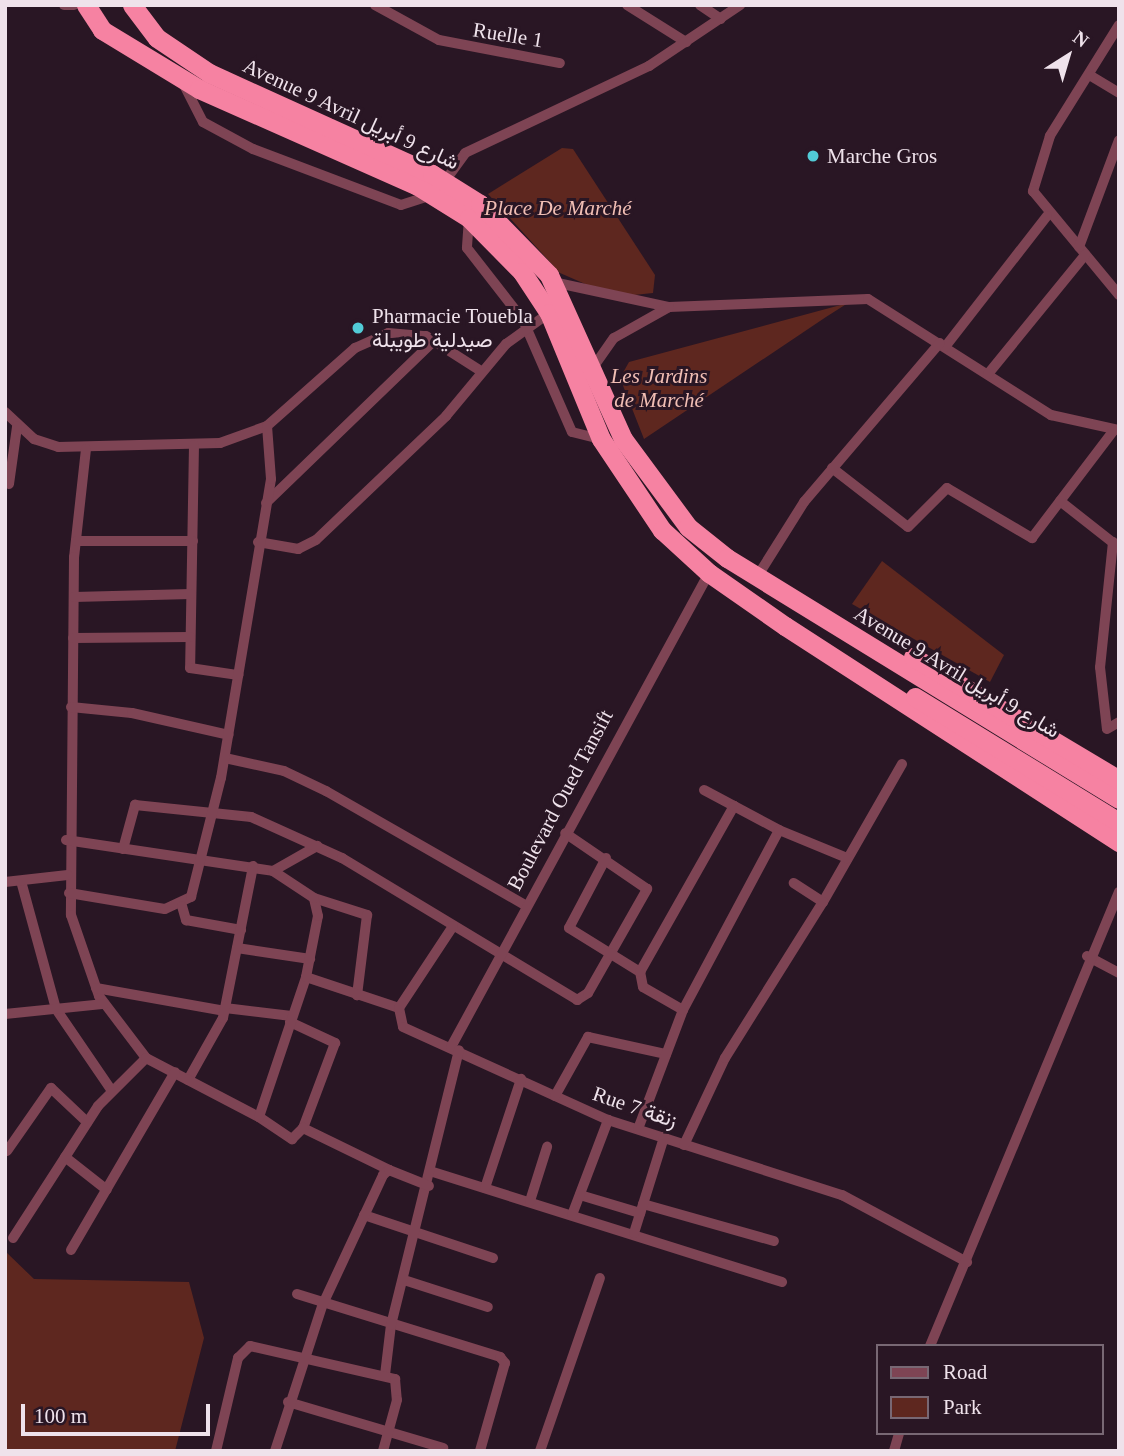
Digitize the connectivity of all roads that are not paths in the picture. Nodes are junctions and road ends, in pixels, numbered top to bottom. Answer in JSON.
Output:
{"nodes":[{"id":1,"x":64,"y":5,"type":"edge"},
{"id":2,"x":627,"y":5,"type":"edge"},
{"id":3,"x":700,"y":5,"type":"edge"},
{"id":4,"x":740,"y":5,"type":"edge"},
{"id":5,"x":376,"y":6,"type":"edge"},
{"id":6,"x":87,"y":7,"type":"edge"},
{"id":7,"x":132,"y":7,"type":"edge"},
{"id":8,"x":721,"y":19,"type":"junction"},
{"id":9,"x":1119,"y":25,"type":"edge"},
{"id":10,"x":114,"y":33,"type":"junction"},
{"id":11,"x":686,"y":42,"type":"junction"},
{"id":12,"x":560,"y":63,"type":"dead end"},
{"id":13,"x":1091,"y":76,"type":"junction"},
{"id":14,"x":181,"y":80,"type":"junction"},
{"id":15,"x":1119,"y":93,"type":"edge"},
{"id":16,"x":1119,"y":140,"type":"edge"},
{"id":17,"x":440,"y":187,"type":"junction"},
{"id":18,"x":1048,"y":216,"type":"junction"},
{"id":19,"x":469,"y":218,"type":"junction"},
{"id":20,"x":1082,"y":251,"type":"junction"},
{"id":21,"x":548,"y":274,"type":"junction"},
{"id":22,"x":1119,"y":295,"type":"edge"},
{"id":23,"x":669,"y":307,"type":"junction"},
{"id":24,"x":549,"y":313,"type":"junction"},
{"id":25,"x":527,"y":327,"type":"junction"},
{"id":26,"x":434,"y":341,"type":"junction"},
{"id":27,"x":942,"y":345,"type":"junction"},
{"id":28,"x":583,"y":367,"type":"junction"},
{"id":29,"x":481,"y":372,"type":"junction"},
{"id":30,"x":988,"y":374,"type":"junction"},
{"id":31,"x":5,"y":412,"type":"edge"},
{"id":32,"x":267,"y":426,"type":"junction"},
{"id":33,"x":17,"y":427,"type":"junction"},
{"id":34,"x":1117,"y":430,"type":"edge"},
{"id":35,"x":601,"y":439,"type":"junction"},
{"id":36,"x":194,"y":445,"type":"junction"},
{"id":37,"x":86,"y":449,"type":"junction"},
{"id":38,"x":832,"y":468,"type":"junction"},
{"id":39,"x":9,"y":484,"type":"dead end"},
{"id":40,"x":1060,"y":502,"type":"junction"},
{"id":41,"x":266,"y":503,"type":"junction"},
{"id":42,"x":76,"y":541,"type":"junction"},
{"id":43,"x":192,"y":541,"type":"junction"},
{"id":44,"x":258,"y":542,"type":"junction"},
{"id":45,"x":1116,"y":544,"type":"edge"},
{"id":46,"x":709,"y":573,"type":"junction"},
{"id":47,"x":764,"y":581,"type":"junction"},
{"id":48,"x":191,"y":594,"type":"junction"},
{"id":49,"x":74,"y":597,"type":"junction"},
{"id":50,"x":785,"y":626,"type":"junction"},
{"id":51,"x":190,"y":637,"type":"junction"},
{"id":52,"x":73,"y":638,"type":"junction"},
{"id":53,"x":238,"y":675,"type":"junction"},
{"id":54,"x":71,"y":707,"type":"junction"},
{"id":55,"x":1119,"y":722,"type":"edge"},
{"id":56,"x":229,"y":735,"type":"junction"},
{"id":57,"x":225,"y":758,"type":"junction"},
{"id":58,"x":902,"y":764,"type":"dead end"},
{"id":59,"x":1119,"y":780,"type":"edge"},
{"id":60,"x":704,"y":790,"type":"dead end"},
{"id":61,"x":1119,"y":799,"type":"edge"},
{"id":62,"x":734,"y":806,"type":"junction"},
{"id":63,"x":214,"y":813,"type":"junction"},
{"id":64,"x":1119,"y":822,"type":"edge"},
{"id":65,"x":779,"y":830,"type":"junction"},
{"id":66,"x":565,"y":833,"type":"junction"},
{"id":67,"x":66,"y":840,"type":"junction"},
{"id":68,"x":1119,"y":842,"type":"edge"},
{"id":69,"x":317,"y":846,"type":"junction"},
{"id":70,"x":123,"y":849,"type":"junction"},
{"id":71,"x":606,"y":858,"type":"junction"},
{"id":72,"x":847,"y":858,"type":"junction"},
{"id":73,"x":200,"y":863,"type":"junction"},
{"id":74,"x":253,"y":866,"type":"junction"},
{"id":75,"x":273,"y":871,"type":"junction"},
{"id":76,"x":68,"y":875,"type":"junction"},
{"id":77,"x":21,"y":880,"type":"junction"},
{"id":78,"x":5,"y":881,"type":"edge"},
{"id":79,"x":794,"y":883,"type":"dead end"},
{"id":80,"x":1119,"y":892,"type":"edge"},
{"id":81,"x":69,"y":893,"type":"junction"},
{"id":82,"x":314,"y":898,"type":"junction"},
{"id":83,"x":823,"y":902,"type":"junction"},
{"id":84,"x":526,"y":905,"type":"junction"},
{"id":85,"x":182,"y":906,"type":"junction"},
{"id":86,"x":1114,"y":911,"type":"edge"},
{"id":87,"x":453,"y":926,"type":"junction"},
{"id":88,"x":241,"y":930,"type":"junction"},
{"id":89,"x":237,"y":948,"type":"junction"},
{"id":90,"x":501,"y":951,"type":"junction"},
{"id":91,"x":609,"y":956,"type":"junction"},
{"id":92,"x":1087,"y":956,"type":"junction"},
{"id":93,"x":310,"y":959,"type":"junction"},
{"id":94,"x":640,"y":972,"type":"junction"},
{"id":95,"x":1119,"y":973,"type":"edge"},
{"id":96,"x":306,"y":977,"type":"junction"},
{"id":97,"x":96,"y":988,"type":"junction"},
{"id":98,"x":357,"y":995,"type":"junction"},
{"id":99,"x":104,"y":1004,"type":"junction"},
{"id":100,"x":399,"y":1008,"type":"junction"},
{"id":101,"x":55,"y":1009,"type":"junction"},
{"id":102,"x":225,"y":1010,"type":"junction"},
{"id":103,"x":683,"y":1010,"type":"junction"},
{"id":104,"x":5,"y":1014,"type":"edge"},
{"id":105,"x":291,"y":1019,"type":"junction"},
{"id":106,"x":455,"y":1049,"type":"junction"},
{"id":107,"x":666,"y":1054,"type":"junction"},
{"id":108,"x":146,"y":1058,"type":"junction"},
{"id":109,"x":175,"y":1072,"type":"junction"},
{"id":110,"x":521,"y":1079,"type":"junction"},
{"id":111,"x":188,"y":1080,"type":"junction"},
{"id":112,"x":112,"y":1091,"type":"junction"},
{"id":113,"x":555,"y":1096,"type":"junction"},
{"id":114,"x":259,"y":1117,"type":"junction"},
{"id":115,"x":608,"y":1120,"type":"junction"},
{"id":116,"x":87,"y":1122,"type":"junction"},
{"id":117,"x":303,"y":1128,"type":"junction"},
{"id":118,"x":638,"y":1129,"type":"junction"},
{"id":119,"x":664,"y":1137,"type":"junction"},
{"id":120,"x":684,"y":1145,"type":"junction"},
{"id":121,"x":547,"y":1147,"type":"dead end"},
{"id":122,"x":7,"y":1151,"type":"dead end"},
{"id":123,"x":65,"y":1157,"type":"junction"},
{"id":124,"x":389,"y":1170,"type":"junction"},
{"id":125,"x":433,"y":1172,"type":"junction"},
{"id":126,"x":429,"y":1186,"type":"junction"},
{"id":127,"x":485,"y":1188,"type":"junction"},
{"id":128,"x":107,"y":1190,"type":"junction"},
{"id":129,"x":580,"y":1195,"type":"junction"},
{"id":130,"x":530,"y":1201,"type":"junction"},
{"id":131,"x":642,"y":1208,"type":"junction"},
{"id":132,"x":572,"y":1214,"type":"junction"},
{"id":133,"x":364,"y":1215,"type":"junction"},
{"id":134,"x":634,"y":1233,"type":"junction"},
{"id":135,"x":416,"y":1234,"type":"junction"},
{"id":136,"x":13,"y":1237,"type":"dead end"},
{"id":137,"x":774,"y":1241,"type":"dead end"},
{"id":138,"x":71,"y":1250,"type":"dead end"},
{"id":139,"x":493,"y":1258,"type":"dead end"},
{"id":140,"x":967,"y":1262,"type":"junction"},
{"id":141,"x":600,"y":1278,"type":"dead end"},
{"id":142,"x":404,"y":1280,"type":"junction"},
{"id":143,"x":782,"y":1282,"type":"dead end"},
{"id":144,"x":297,"y":1294,"type":"dead end"},
{"id":145,"x":322,"y":1306,"type":"junction"},
{"id":146,"x":488,"y":1307,"type":"dead end"},
{"id":147,"x":391,"y":1325,"type":"junction"},
{"id":148,"x":931,"y":1344,"type":"edge"},
{"id":149,"x":302,"y":1360,"type":"junction"},
{"id":150,"x":384,"y":1375,"type":"junction"},
{"id":151,"x":288,"y":1402,"type":"junction"},
{"id":152,"x":388,"y":1432,"type":"junction"},
{"id":153,"x":443,"y":1448,"type":"dead end"},
{"id":154,"x":216,"y":1451,"type":"edge"},
{"id":155,"x":275,"y":1451,"type":"edge"},
{"id":156,"x":383,"y":1451,"type":"edge"},
{"id":157,"x":480,"y":1451,"type":"edge"},
{"id":158,"x":540,"y":1451,"type":"edge"}],
"edges":[{"from":1,"to":6,"type":"street"},
{"from":2,"to":11,"type":"street"},
{"from":3,"to":8,"type":"street"},
{"from":4,"to":8,"type":"street"},
{"from":5,"to":12,"type":"street","name":"Ruelle 1"},
{"from":6,"to":10,"type":"highway","name":"Avenue 9 Avril شارع 9 أبريل"},
{"from":7,"to":10,"type":"highway","name":"Avenue 9 Avril شارع 9 أبريل"},
{"from":7,"to":17,"type":"highway","name":"Avenue 9 Avril شارع 9 أبريل"},
{"from":8,"to":11,"type":"street"},
{"from":9,"to":13,"type":"street"},
{"from":10,"to":14,"type":"highway","name":"Avenue 9 Avril شارع 9 أبريل"},
{"from":11,"to":17,"type":"street"},
{"from":13,"to":15,"type":"street"},
{"from":13,"to":18,"type":"street"},
{"from":14,"to":17,"type":"highway","name":"Avenue 9 Avril شارع 9 أبريل"},
{"from":14,"to":17,"type":"street"},
{"from":16,"to":20,"type":"street"},
{"from":17,"to":19,"type":"highway","name":"Avenue 9 Avril شارع 9 أبريل"},
{"from":17,"to":21,"type":"highway","name":"Avenue 9 Avril شارع 9 أبريل"},
{"from":18,"to":20,"type":"street"},
{"from":18,"to":27,"type":"street"},
{"from":19,"to":24,"type":"highway","name":"Avenue 9 Avril شارع 9 أبريل"},
{"from":19,"to":25,"type":"street"},
{"from":20,"to":22,"type":"street"},
{"from":20,"to":30,"type":"street"},
{"from":21,"to":23,"type":"street"},
{"from":21,"to":28,"type":"highway","name":"Avenue 9 Avril شارع 9 أبريل"},
{"from":23,"to":27,"type":"street"},
{"from":23,"to":28,"type":"street"},
{"from":24,"to":25,"type":"street"},
{"from":24,"to":28,"type":"highway","name":"Avenue 9 Avril شارع 9 أبريل"},
{"from":25,"to":29,"type":"street"},
{"from":25,"to":35,"type":"street"},
{"from":26,"to":29,"type":"street"},
{"from":26,"to":32,"type":"street"},
{"from":26,"to":41,"type":"street"},
{"from":27,"to":30,"type":"street"},
{"from":27,"to":38,"type":"street"},
{"from":28,"to":35,"type":"highway","name":"Avenue 9 Avril شارع 9 أبريل"},
{"from":28,"to":47,"type":"highway","name":"Avenue 9 Avril شارع 9 أبريل"},
{"from":29,"to":44,"type":"street"},
{"from":30,"to":34,"type":"street"},
{"from":31,"to":33,"type":"street"},
{"from":32,"to":36,"type":"street"},
{"from":32,"to":41,"type":"street"},
{"from":33,"to":37,"type":"street"},
{"from":33,"to":39,"type":"street"},
{"from":34,"to":40,"type":"street"},
{"from":35,"to":46,"type":"highway","name":"Avenue 9 Avril شارع 9 أبريل"},
{"from":36,"to":37,"type":"street"},
{"from":36,"to":43,"type":"street"},
{"from":37,"to":42,"type":"street"},
{"from":38,"to":40,"type":"street"},
{"from":38,"to":47,"type":"street"},
{"from":40,"to":45,"type":"street"},
{"from":41,"to":44,"type":"street"},
{"from":42,"to":43,"type":"street"},
{"from":42,"to":49,"type":"street"},
{"from":43,"to":48,"type":"street"},
{"from":44,"to":53,"type":"street"},
{"from":45,"to":55,"type":"street"},
{"from":46,"to":50,"type":"highway","name":"Avenue 9 Avril شارع 9 أبريل"},
{"from":46,"to":66,"type":"street","name":"Boulevard Oued Tansift"},
{"from":47,"to":59,"type":"highway","name":"Avenue 9 Avril شارع 9 أبريل"},
{"from":47,"to":61,"type":"highway","name":"Avenue 9 Avril شارع 9 أبريل"},
{"from":48,"to":49,"type":"street"},
{"from":48,"to":51,"type":"street"},
{"from":49,"to":52,"type":"street"},
{"from":50,"to":64,"type":"highway","name":"Avenue 9 Avril شارع 9 أبريل"},
{"from":50,"to":68,"type":"highway","name":"Avenue 9 Avril شارع 9 أبريل"},
{"from":51,"to":52,"type":"street"},
{"from":51,"to":53,"type":"street"},
{"from":52,"to":54,"type":"street"},
{"from":53,"to":56,"type":"street"},
{"from":54,"to":56,"type":"street"},
{"from":54,"to":67,"type":"street"},
{"from":56,"to":57,"type":"street"},
{"from":57,"to":63,"type":"street"},
{"from":57,"to":84,"type":"street"},
{"from":58,"to":72,"type":"street"},
{"from":60,"to":62,"type":"street"},
{"from":62,"to":65,"type":"street"},
{"from":62,"to":94,"type":"street"},
{"from":63,"to":69,"type":"street"},
{"from":63,"to":70,"type":"street"},
{"from":63,"to":73,"type":"street"},
{"from":65,"to":72,"type":"street"},
{"from":65,"to":103,"type":"street"},
{"from":66,"to":71,"type":"street"},
{"from":66,"to":84,"type":"street","name":"Boulevard Oued Tansift"},
{"from":67,"to":70,"type":"street"},
{"from":67,"to":76,"type":"street"},
{"from":69,"to":75,"type":"street"},
{"from":69,"to":87,"type":"street"},
{"from":70,"to":73,"type":"street"},
{"from":71,"to":91,"type":"street"},
{"from":71,"to":91,"type":"street"},
{"from":72,"to":83,"type":"street"},
{"from":73,"to":74,"type":"street"},
{"from":73,"to":85,"type":"street"},
{"from":74,"to":75,"type":"street"},
{"from":74,"to":88,"type":"street"},
{"from":75,"to":82,"type":"street"},
{"from":76,"to":77,"type":"street"},
{"from":76,"to":81,"type":"street"},
{"from":77,"to":78,"type":"street"},
{"from":77,"to":101,"type":"street"},
{"from":79,"to":83,"type":"street"},
{"from":80,"to":86,"type":"street"},
{"from":81,"to":85,"type":"street"},
{"from":81,"to":97,"type":"street"},
{"from":82,"to":93,"type":"street"},
{"from":82,"to":98,"type":"street"},
{"from":83,"to":120,"type":"street"},
{"from":84,"to":90,"type":"street","name":"Boulevard Oued Tansift"},
{"from":85,"to":88,"type":"street"},
{"from":86,"to":92,"type":"street"},
{"from":87,"to":90,"type":"street"},
{"from":87,"to":100,"type":"street"},
{"from":88,"to":89,"type":"street"},
{"from":89,"to":93,"type":"street"},
{"from":89,"to":102,"type":"street"},
{"from":90,"to":91,"type":"street"},
{"from":90,"to":106,"type":"street","name":"Boulevard Oued Tansift"},
{"from":91,"to":94,"type":"street"},
{"from":92,"to":95,"type":"street"},
{"from":92,"to":140,"type":"street"},
{"from":93,"to":96,"type":"street"},
{"from":94,"to":103,"type":"street"},
{"from":96,"to":98,"type":"street"},
{"from":96,"to":105,"type":"street"},
{"from":97,"to":99,"type":"street"},
{"from":97,"to":102,"type":"street"},
{"from":98,"to":100,"type":"street"},
{"from":99,"to":101,"type":"street"},
{"from":99,"to":108,"type":"street"},
{"from":100,"to":106,"type":"street","name":"Rue 7 زنقة"},
{"from":101,"to":104,"type":"street"},
{"from":101,"to":112,"type":"street"},
{"from":102,"to":105,"type":"street"},
{"from":102,"to":111,"type":"street"},
{"from":103,"to":107,"type":"street"},
{"from":105,"to":114,"type":"street"},
{"from":105,"to":117,"type":"street"},
{"from":106,"to":110,"type":"street","name":"Rue 7 زنقة"},
{"from":106,"to":125,"type":"street","name":"Boulevard Oued Tansift"},
{"from":107,"to":113,"type":"street"},
{"from":107,"to":118,"type":"street"},
{"from":108,"to":109,"type":"street"},
{"from":108,"to":112,"type":"street"},
{"from":109,"to":111,"type":"street"},
{"from":109,"to":128,"type":"street"},
{"from":110,"to":113,"type":"street","name":"Rue 7 زنقة"},
{"from":110,"to":127,"type":"street"},
{"from":111,"to":114,"type":"street"},
{"from":112,"to":116,"type":"street"},
{"from":113,"to":115,"type":"street","name":"Rue 7 زنقة"},
{"from":114,"to":117,"type":"street"},
{"from":115,"to":118,"type":"street","name":"Rue 7 زنقة"},
{"from":115,"to":129,"type":"street"},
{"from":116,"to":122,"type":"street"},
{"from":116,"to":123,"type":"street"},
{"from":117,"to":124,"type":"street"},
{"from":118,"to":119,"type":"street","name":"Rue 7 زنقة"},
{"from":119,"to":120,"type":"street","name":"Rue 7 زنقة"},
{"from":119,"to":131,"type":"street"},
{"from":120,"to":140,"type":"street","name":"Rue 7 زنقة"},
{"from":121,"to":130,"type":"street"},
{"from":123,"to":128,"type":"street"},
{"from":123,"to":136,"type":"street"},
{"from":124,"to":126,"type":"street"},
{"from":124,"to":133,"type":"street"},
{"from":125,"to":126,"type":"street","name":"Boulevard Oued Tansift"},
{"from":125,"to":127,"type":"street"},
{"from":126,"to":135,"type":"street","name":"Boulevard Oued Tansift"},
{"from":127,"to":130,"type":"street"},
{"from":128,"to":138,"type":"street"},
{"from":129,"to":131,"type":"street"},
{"from":129,"to":132,"type":"street"},
{"from":130,"to":132,"type":"street"},
{"from":131,"to":134,"type":"street"},
{"from":131,"to":137,"type":"street"},
{"from":132,"to":134,"type":"street"},
{"from":133,"to":135,"type":"street"},
{"from":133,"to":145,"type":"street"},
{"from":134,"to":143,"type":"street"},
{"from":135,"to":139,"type":"street"},
{"from":135,"to":142,"type":"street","name":"Boulevard Oued Tansift"},
{"from":140,"to":148,"type":"street"},
{"from":141,"to":158,"type":"street"},
{"from":142,"to":146,"type":"street"},
{"from":142,"to":147,"type":"street","name":"Boulevard Oued Tansift"},
{"from":144,"to":145,"type":"street"},
{"from":145,"to":147,"type":"street"},
{"from":145,"to":149,"type":"street"},
{"from":147,"to":150,"type":"street","name":"Boulevard Oued Tansift"},
{"from":147,"to":157,"type":"street"},
{"from":149,"to":150,"type":"street"},
{"from":149,"to":151,"type":"street"},
{"from":149,"to":154,"type":"street"},
{"from":150,"to":152,"type":"street"},
{"from":151,"to":152,"type":"street"},
{"from":151,"to":155,"type":"street"},
{"from":152,"to":153,"type":"street"},
{"from":152,"to":156,"type":"street"}]}
